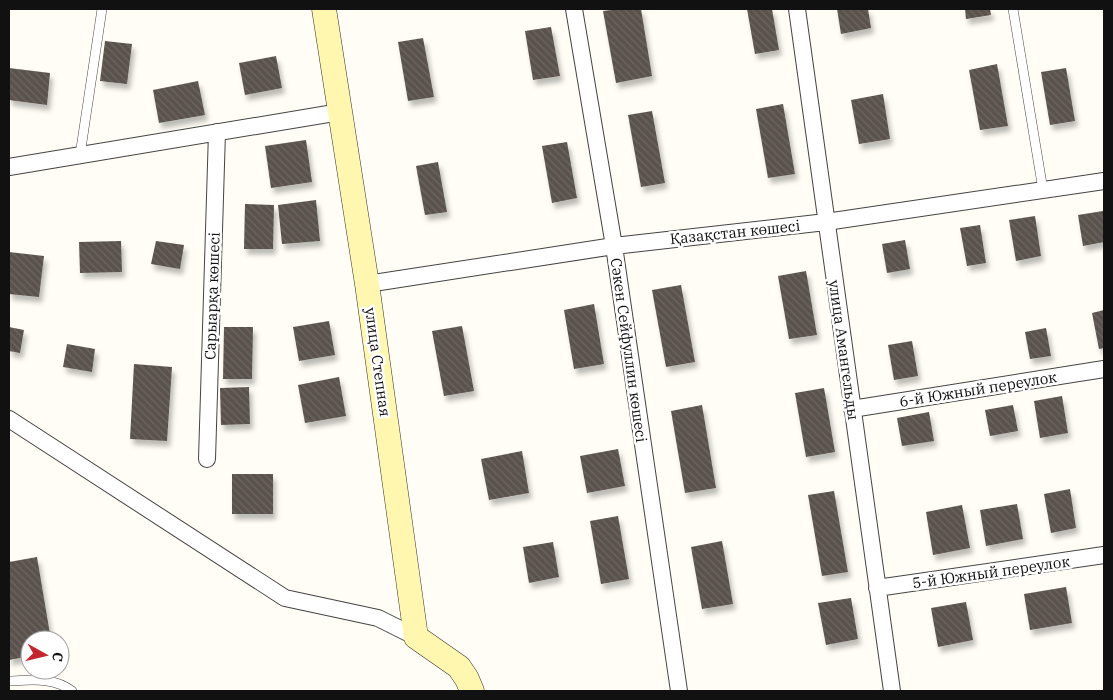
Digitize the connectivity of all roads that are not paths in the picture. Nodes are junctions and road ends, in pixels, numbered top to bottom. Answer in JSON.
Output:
{"nodes":[{"id":1,"x":102,"y":9,"type":"edge"},
{"id":2,"x":324,"y":9,"type":"edge"},
{"id":3,"x":574,"y":9,"type":"edge"},
{"id":4,"x":798,"y":9,"type":"edge"},
{"id":5,"x":1013,"y":9,"type":"edge"},
{"id":6,"x":340,"y":112,"type":"junction"},
{"id":7,"x":217,"y":132,"type":"junction"},
{"id":8,"x":80,"y":155,"type":"junction"},
{"id":9,"x":9,"y":167,"type":"edge"},
{"id":10,"x":1104,"y":181,"type":"edge"},
{"id":11,"x":1043,"y":190,"type":"junction"},
{"id":12,"x":826,"y":222,"type":"junction"},
{"id":13,"x":614,"y":246,"type":"junction"},
{"id":14,"x":367,"y":284,"type":"junction"},
{"id":15,"x":1104,"y":369,"type":"edge"},
{"id":16,"x":852,"y":409,"type":"junction"},
{"id":17,"x":9,"y":419,"type":"edge"},
{"id":18,"x":207,"y":459,"type":"dead end"},
{"id":19,"x":1104,"y":555,"type":"edge"},
{"id":20,"x":877,"y":588,"type":"junction"},
{"id":21,"x":416,"y":637,"type":"junction"},
{"id":22,"x":9,"y":681,"type":"edge"},
{"id":23,"x":72,"y":691,"type":"edge"},
{"id":24,"x":472,"y":691,"type":"edge"},
{"id":25,"x":679,"y":691,"type":"edge"},
{"id":26,"x":892,"y":691,"type":"edge"}],
"edges":[{"from":1,"to":8,"type":"lane"},
{"from":2,"to":6,"type":"street","name":"улица Степная"},
{"from":3,"to":13,"type":"street","name":"Сәкен Сейфуллин көшесі"},
{"from":4,"to":12,"type":"street","name":"улица Амангельды"},
{"from":5,"to":11,"type":"lane"},
{"from":6,"to":7,"type":"street"},
{"from":6,"to":14,"type":"street","name":"улица Степная"},
{"from":7,"to":8,"type":"street"},
{"from":7,"to":18,"type":"street","name":"Сарыарқа көшесі"},
{"from":8,"to":9,"type":"street"},
{"from":10,"to":11,"type":"street","name":"Қазақстан көшесі"},
{"from":11,"to":12,"type":"street","name":"Қазақстан көшесі"},
{"from":12,"to":13,"type":"street","name":"Қазақстан көшесі"},
{"from":12,"to":16,"type":"street","name":"улица Амангельды"},
{"from":13,"to":14,"type":"street","name":"Қазақстан көшесі"},
{"from":13,"to":25,"type":"street","name":"Сәкен Сейфуллин көшесі"},
{"from":14,"to":21,"type":"street","name":"улица Степная"},
{"from":15,"to":16,"type":"street","name":"6-й Южный переулок"},
{"from":16,"to":20,"type":"street","name":"улица Амангельды"},
{"from":17,"to":21,"type":"street"},
{"from":19,"to":20,"type":"street","name":"5-й Южный переулок"},
{"from":20,"to":26,"type":"street","name":"улица Амангельды"},
{"from":21,"to":24,"type":"street"},
{"from":22,"to":23,"type":"lane"}]}
